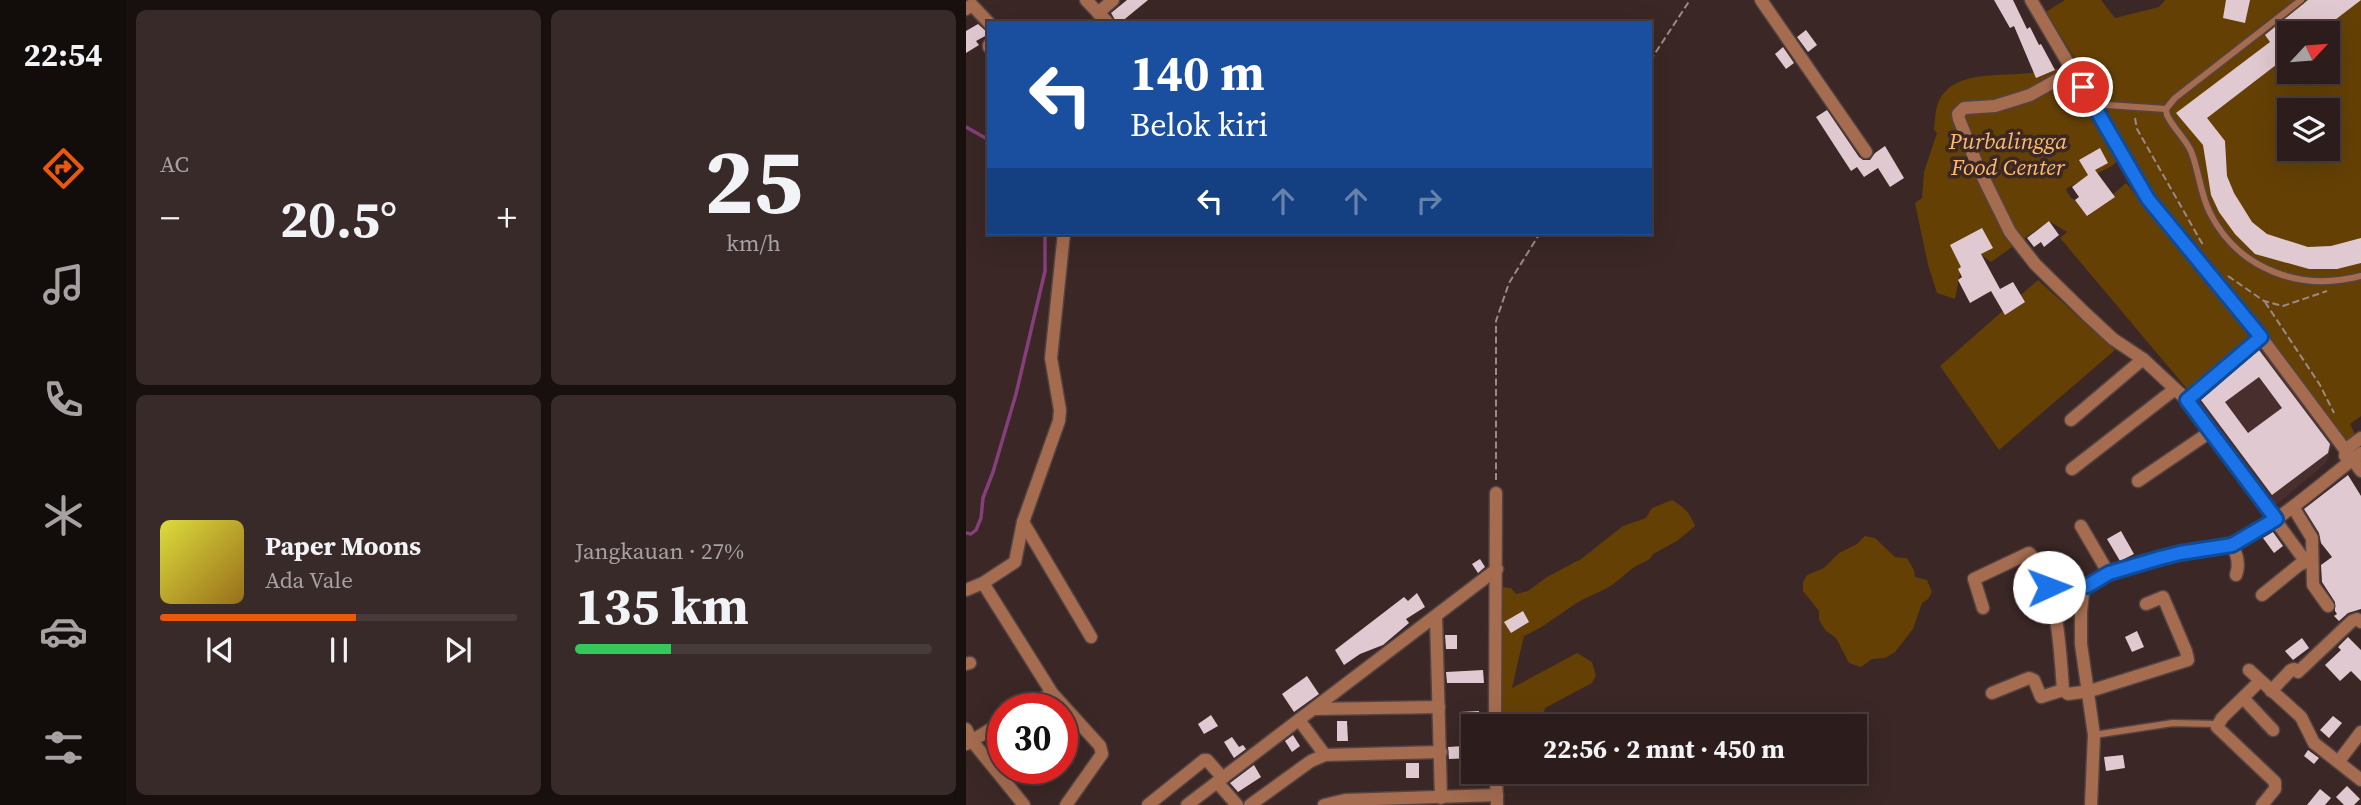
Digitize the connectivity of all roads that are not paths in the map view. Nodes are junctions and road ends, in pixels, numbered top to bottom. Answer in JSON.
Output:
{"nodes":[{"id":1,"x":1086,"y":0,"type":"edge"},
{"id":2,"x":1113,"y":0,"type":"edge"},
{"id":3,"x":1761,"y":0,"type":"edge"},
{"id":4,"x":2031,"y":0,"type":"edge"},
{"id":5,"x":2301,"y":0,"type":"edge"},
{"id":6,"x":966,"y":9,"type":"edge"},
{"id":7,"x":1098,"y":13,"type":"junction"},
{"id":8,"x":987,"y":21,"type":"edge"},
{"id":9,"x":1106,"y":21,"type":"edge"},
{"id":10,"x":2073,"y":71,"type":"junction"},
{"id":11,"x":2092,"y":104,"type":"junction"},
{"id":12,"x":2166,"y":109,"type":"junction"},
{"id":13,"x":1866,"y":152,"type":"dead end"},
{"id":14,"x":1064,"y":235,"type":"edge"},
{"id":15,"x":2361,"y":276,"type":"edge"},
{"id":16,"x":2261,"y":337,"type":"junction"},
{"id":17,"x":2143,"y":359,"type":"junction"},
{"id":18,"x":2175,"y":389,"type":"junction"},
{"id":19,"x":2187,"y":400,"type":"junction"},
{"id":20,"x":2071,"y":420,"type":"dead end"},
{"id":21,"x":2210,"y":432,"type":"junction"},
{"id":22,"x":2361,"y":438,"type":"edge"},
{"id":23,"x":2351,"y":457,"type":"edge"},
{"id":24,"x":2072,"y":469,"type":"dead end"},
{"id":25,"x":2361,"y":471,"type":"edge"},
{"id":26,"x":2138,"y":481,"type":"dead end"},
{"id":27,"x":1496,"y":493,"type":"road end"},
{"id":28,"x":2293,"y":507,"type":"junction"},
{"id":29,"x":2276,"y":519,"type":"junction"},
{"id":30,"x":1023,"y":522,"type":"junction"},
{"id":31,"x":2081,"y":527,"type":"dead end"},
{"id":32,"x":2232,"y":545,"type":"junction"},
{"id":33,"x":2309,"y":561,"type":"junction"},
{"id":34,"x":1497,"y":569,"type":"junction"},
{"id":35,"x":2109,"y":573,"type":"junction"},
{"id":36,"x":2236,"y":575,"type":"dead end"},
{"id":37,"x":983,"y":583,"type":"junction"},
{"id":38,"x":2054,"y":586,"type":"junction"},
{"id":39,"x":2087,"y":586,"type":"junction"},
{"id":40,"x":966,"y":590,"type":"edge"},
{"id":41,"x":2262,"y":595,"type":"dead end"},
{"id":42,"x":2146,"y":604,"type":"dead end"},
{"id":43,"x":2328,"y":606,"type":"dead end"},
{"id":44,"x":1983,"y":608,"type":"dead end"},
{"id":45,"x":1436,"y":616,"type":"junction"},
{"id":46,"x":2361,"y":622,"type":"edge"},
{"id":47,"x":1091,"y":637,"type":"dead end"},
{"id":48,"x":2071,"y":646,"type":"junction"},
{"id":49,"x":2249,"y":670,"type":"dead end"},
{"id":50,"x":2260,"y":681,"type":"junction"},
{"id":51,"x":2088,"y":691,"type":"junction"},
{"id":52,"x":2271,"y":691,"type":"junction"},
{"id":53,"x":2065,"y":692,"type":"junction"},
{"id":54,"x":1052,"y":693,"type":"edge"},
{"id":55,"x":1992,"y":693,"type":"dead end"},
{"id":56,"x":2243,"y":698,"type":"junction"},
{"id":57,"x":1439,"y":707,"type":"junction"},
{"id":58,"x":1312,"y":709,"type":"junction"},
{"id":59,"x":1495,"y":714,"type":"edge"},
{"id":60,"x":1299,"y":720,"type":"junction"},
{"id":61,"x":1078,"y":721,"type":"edge"},
{"id":62,"x":2217,"y":724,"type":"junction"},
{"id":63,"x":987,"y":729,"type":"edge"},
{"id":64,"x":2273,"y":730,"type":"dead end"},
{"id":65,"x":2361,"y":732,"type":"edge"},
{"id":66,"x":2095,"y":735,"type":"junction"},
{"id":67,"x":968,"y":738,"type":"edge"},
{"id":68,"x":1441,"y":752,"type":"junction"},
{"id":69,"x":1325,"y":755,"type":"junction"},
{"id":70,"x":2339,"y":761,"type":"junction"},
{"id":71,"x":1220,"y":779,"type":"junction"},
{"id":72,"x":2361,"y":780,"type":"edge"},
{"id":73,"x":1441,"y":797,"type":"junction"},
{"id":74,"x":1497,"y":800,"type":"edge"},
{"id":75,"x":1233,"y":804,"type":"edge"},
{"id":76,"x":1024,"y":805,"type":"edge"},
{"id":77,"x":1066,"y":805,"type":"edge"},
{"id":78,"x":1148,"y":805,"type":"edge"},
{"id":79,"x":1187,"y":805,"type":"edge"},
{"id":80,"x":1250,"y":805,"type":"edge"},
{"id":81,"x":1324,"y":805,"type":"edge"},
{"id":82,"x":2091,"y":805,"type":"edge"},
{"id":83,"x":2262,"y":805,"type":"edge"}],
"edges":[{"from":1,"to":7,"type":"street"},
{"from":2,"to":7,"type":"street"},
{"from":3,"to":13,"type":"street"},
{"from":4,"to":10,"type":"street"},
{"from":5,"to":12,"type":"lane"},
{"from":6,"to":8,"type":"street"},
{"from":7,"to":9,"type":"street"},
{"from":10,"to":11,"type":"street"},
{"from":10,"to":17,"type":"street"},
{"from":11,"to":12,"type":"lane"},
{"from":11,"to":16,"type":"street"},
{"from":12,"to":15,"type":"lane"},
{"from":14,"to":30,"type":"street"},
{"from":16,"to":19,"type":"street"},
{"from":16,"to":23,"type":"street"},
{"from":17,"to":18,"type":"street"},
{"from":17,"to":20,"type":"street"},
{"from":18,"to":19,"type":"street"},
{"from":18,"to":24,"type":"street"},
{"from":19,"to":21,"type":"street"},
{"from":21,"to":26,"type":"street"},
{"from":21,"to":29,"type":"street"},
{"from":22,"to":23,"type":"street"},
{"from":23,"to":25,"type":"street"},
{"from":23,"to":28,"type":"street"},
{"from":27,"to":34,"type":"street"},
{"from":28,"to":29,"type":"street"},
{"from":28,"to":33,"type":"street"},
{"from":29,"to":32,"type":"street"},
{"from":29,"to":33,"type":"street"},
{"from":30,"to":37,"type":"street"},
{"from":30,"to":47,"type":"street"},
{"from":31,"to":35,"type":"street"},
{"from":32,"to":35,"type":"street"},
{"from":32,"to":36,"type":"street"},
{"from":33,"to":41,"type":"street"},
{"from":33,"to":43,"type":"street"},
{"from":34,"to":45,"type":"street"},
{"from":34,"to":59,"type":"street"},
{"from":35,"to":39,"type":"street"},
{"from":37,"to":40,"type":"street"},
{"from":37,"to":54,"type":"street"},
{"from":38,"to":39,"type":"street"},
{"from":38,"to":44,"type":"street"},
{"from":38,"to":48,"type":"street"},
{"from":39,"to":48,"type":"street"},
{"from":42,"to":51,"type":"street"},
{"from":45,"to":57,"type":"street"},
{"from":45,"to":58,"type":"street"},
{"from":46,"to":52,"type":"street"},
{"from":48,"to":51,"type":"street"},
{"from":48,"to":53,"type":"street"},
{"from":49,"to":50,"type":"street"},
{"from":50,"to":52,"type":"street"},
{"from":50,"to":56,"type":"street"},
{"from":51,"to":53,"type":"street"},
{"from":51,"to":66,"type":"street"},
{"from":52,"to":70,"type":"street"},
{"from":53,"to":55,"type":"street"},
{"from":56,"to":62,"type":"street"},
{"from":56,"to":64,"type":"street"},
{"from":57,"to":58,"type":"street"},
{"from":57,"to":68,"type":"street"},
{"from":58,"to":60,"type":"street"},
{"from":60,"to":69,"type":"street"},
{"from":60,"to":71,"type":"street"},
{"from":61,"to":77,"type":"street"},
{"from":62,"to":66,"type":"lane"},
{"from":62,"to":83,"type":"street"},
{"from":63,"to":67,"type":"street"},
{"from":65,"to":70,"type":"street"},
{"from":66,"to":82,"type":"street"},
{"from":67,"to":76,"type":"street"},
{"from":68,"to":69,"type":"street"},
{"from":68,"to":73,"type":"street"},
{"from":69,"to":80,"type":"street"},
{"from":70,"to":72,"type":"street"},
{"from":71,"to":75,"type":"street"},
{"from":71,"to":78,"type":"street"},
{"from":71,"to":79,"type":"street"},
{"from":73,"to":74,"type":"street"},
{"from":73,"to":81,"type":"street"}]}
